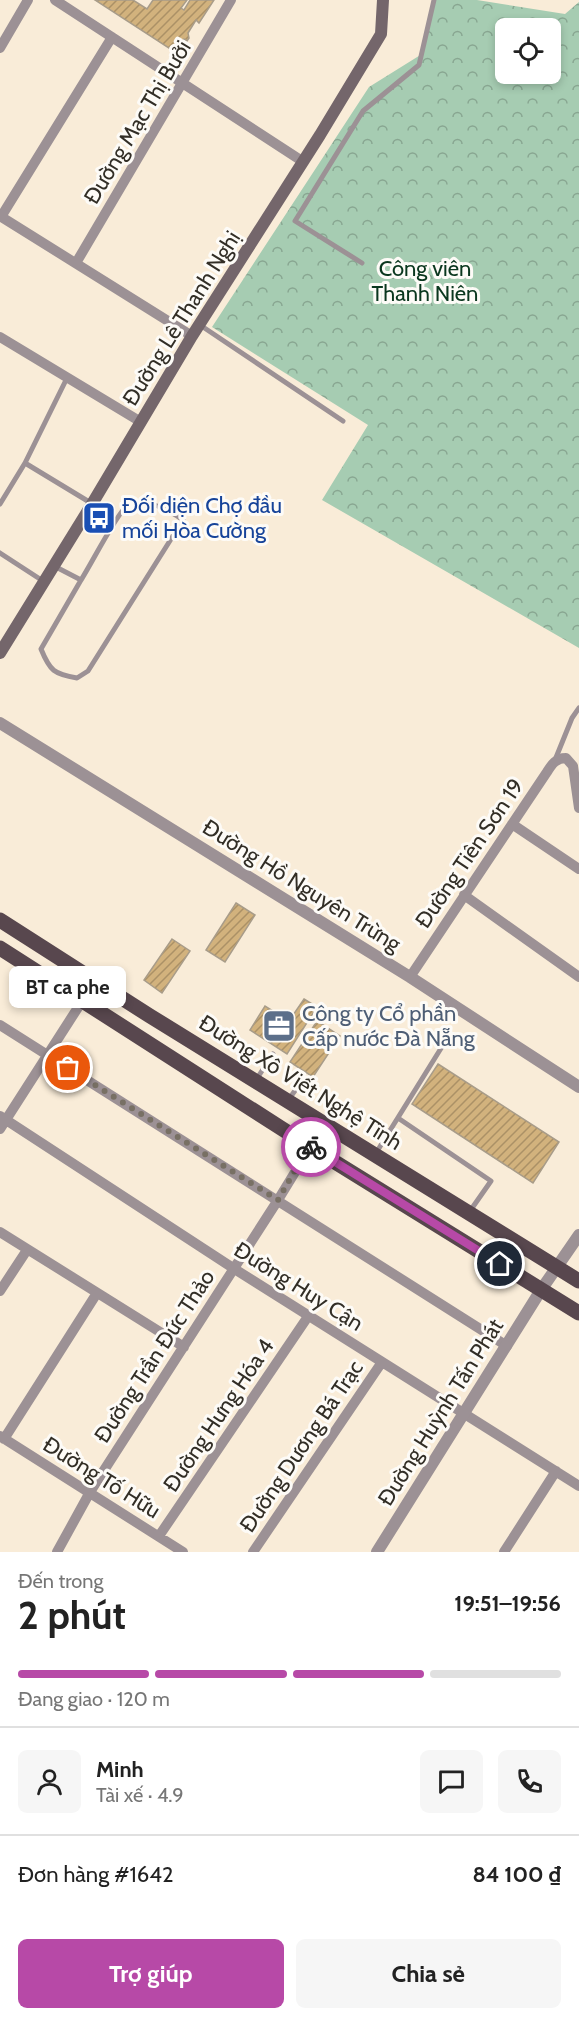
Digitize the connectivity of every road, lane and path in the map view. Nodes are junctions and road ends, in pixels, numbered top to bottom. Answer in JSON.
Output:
{"nodes":[{"id":1,"x":28,"y":0,"type":"edge"},
{"id":2,"x":55,"y":0,"type":"edge"},
{"id":3,"x":231,"y":0,"type":"edge"},
{"id":4,"x":383,"y":0,"type":"edge"},
{"id":5,"x":434,"y":0,"type":"edge"},
{"id":6,"x":112,"y":37,"type":"junction"},
{"id":7,"x":0,"y":48,"type":"edge"},
{"id":8,"x":183,"y":83,"type":"junction"},
{"id":9,"x":302,"y":161,"type":"junction"},
{"id":10,"x":1,"y":216,"type":"edge"},
{"id":11,"x":76,"y":263,"type":"junction"},
{"id":12,"x":362,"y":263,"type":"dead end"},
{"id":13,"x":200,"y":325,"type":"junction"},
{"id":14,"x":192,"y":336,"type":"junction"},
{"id":15,"x":0,"y":337,"type":"edge"},
{"id":16,"x":67,"y":378,"type":"junction"},
{"id":17,"x":343,"y":421,"type":"dead end"},
{"id":18,"x":141,"y":422,"type":"junction"},
{"id":19,"x":25,"y":463,"type":"junction"},
{"id":20,"x":0,"y":504,"type":"edge"},
{"id":21,"x":92,"y":504,"type":"junction"},
{"id":22,"x":0,"y":553,"type":"edge"},
{"id":23,"x":54,"y":566,"type":"junction"},
{"id":24,"x":81,"y":580,"type":"junction"},
{"id":25,"x":43,"y":581,"type":"junction"},
{"id":26,"x":0,"y":653,"type":"edge"},
{"id":27,"x":579,"y":708,"type":"edge"},
{"id":28,"x":0,"y":723,"type":"edge"},
{"id":29,"x":554,"y":762,"type":"junction"},
{"id":30,"x":579,"y":808,"type":"edge"},
{"id":31,"x":512,"y":824,"type":"junction"},
{"id":32,"x":579,"y":869,"type":"edge"},
{"id":33,"x":464,"y":895,"type":"junction"},
{"id":34,"x":0,"y":920,"type":"edge"},
{"id":35,"x":0,"y":948,"type":"edge"},
{"id":36,"x":410,"y":977,"type":"junction"},
{"id":37,"x":579,"y":977,"type":"edge"},
{"id":38,"x":95,"y":981,"type":"junction"},
{"id":39,"x":82,"y":1000,"type":"junction"},
{"id":40,"x":0,"y":1025,"type":"edge"},
{"id":41,"x":448,"y":1037,"type":"dead end"},
{"id":42,"x":273,"y":1054,"type":"dead end"},
{"id":43,"x":48,"y":1056,"type":"junction"},
{"id":44,"x":304,"y":1078,"type":"dead end"},
{"id":45,"x":255,"y":1080,"type":"junction"},
{"id":46,"x":579,"y":1087,"type":"edge"},
{"id":47,"x":289,"y":1100,"type":"junction"},
{"id":48,"x":398,"y":1119,"type":"junction"},
{"id":49,"x":2,"y":1121,"type":"edge"},
{"id":50,"x":325,"y":1123,"type":"junction"},
{"id":51,"x":309,"y":1146,"type":"junction"},
{"id":52,"x":375,"y":1154,"type":"junction"},
{"id":53,"x":278,"y":1200,"type":"junction"},
{"id":54,"x":470,"y":1212,"type":"junction"},
{"id":55,"x":0,"y":1232,"type":"edge"},
{"id":56,"x":579,"y":1235,"type":"edge"},
{"id":57,"x":27,"y":1250,"type":"junction"},
{"id":58,"x":233,"y":1268,"type":"junction"},
{"id":59,"x":558,"y":1268,"type":"junction"},
{"id":60,"x":579,"y":1281,"type":"edge"},
{"id":61,"x":542,"y":1290,"type":"junction"},
{"id":62,"x":0,"y":1291,"type":"edge"},
{"id":63,"x":97,"y":1293,"type":"junction"},
{"id":64,"x":579,"y":1313,"type":"edge"},
{"id":65,"x":309,"y":1315,"type":"junction"},
{"id":66,"x":507,"y":1346,"type":"junction"},
{"id":67,"x":184,"y":1347,"type":"junction"},
{"id":68,"x":382,"y":1362,"type":"junction"},
{"id":69,"x":465,"y":1413,"type":"junction"},
{"id":70,"x":2,"y":1437,"type":"edge"},
{"id":71,"x":556,"y":1471,"type":"junction"},
{"id":72,"x":579,"y":1486,"type":"edge"},
{"id":73,"x":90,"y":1492,"type":"junction"},
{"id":74,"x":159,"y":1536,"type":"junction"},
{"id":75,"x":57,"y":1552,"type":"edge"},
{"id":76,"x":183,"y":1552,"type":"edge"},
{"id":77,"x":253,"y":1552,"type":"edge"},
{"id":78,"x":377,"y":1552,"type":"edge"},
{"id":79,"x":504,"y":1552,"type":"edge"}],
"edges":[{"from":1,"to":7,"type":"street"},
{"from":2,"to":6,"type":"street"},
{"from":3,"to":8,"type":"street","name":"Đường Mạc Thị Bưởi"},
{"from":4,"to":9,"type":"main road","name":"Đường Lê Thanh Nghị"},
{"from":5,"to":12,"type":"lane"},
{"from":6,"to":8,"type":"street"},
{"from":6,"to":10,"type":"street"},
{"from":8,"to":9,"type":"street"},
{"from":8,"to":11,"type":"street","name":"Đường Mạc Thị Bưởi"},
{"from":9,"to":13,"type":"main road","name":"Đường Lê Thanh Nghị"},
{"from":10,"to":11,"type":"street"},
{"from":11,"to":14,"type":"street"},
{"from":13,"to":14,"type":"main road","name":"Đường Lê Thanh Nghị"},
{"from":13,"to":17,"type":"lane"},
{"from":14,"to":18,"type":"main road","name":"Đường Lê Thanh Nghị"},
{"from":15,"to":16,"type":"street"},
{"from":16,"to":18,"type":"street"},
{"from":16,"to":19,"type":"lane"},
{"from":18,"to":21,"type":"main road","name":"Đường Lê Thanh Nghị"},
{"from":19,"to":20,"type":"lane"},
{"from":19,"to":21,"type":"lane"},
{"from":21,"to":23,"type":"main road","name":"Đường Lê Thanh Nghị"},
{"from":22,"to":25,"type":"lane"},
{"from":23,"to":24,"type":"lane"},
{"from":23,"to":25,"type":"main road","name":"Đường Lê Thanh Nghị"},
{"from":24,"to":24,"type":"lane"},
{"from":25,"to":26,"type":"main road","name":"Đường Lê Thanh Nghị"},
{"from":27,"to":29,"type":"lane"},
{"from":28,"to":36,"type":"street","name":"Đường Hồ Nguyên Trừng"},
{"from":29,"to":30,"type":"street"},
{"from":29,"to":31,"type":"street","name":"Đường Tiên Sơn 19"},
{"from":31,"to":32,"type":"street"},
{"from":31,"to":33,"type":"street","name":"Đường Tiên Sơn 19"},
{"from":33,"to":36,"type":"street","name":"Đường Tiên Sơn 19"},
{"from":33,"to":37,"type":"street"},
{"from":34,"to":38,"type":"main road","name":"Đường Xô Viết Nghệ Tĩnh"},
{"from":35,"to":39,"type":"main road"},
{"from":36,"to":46,"type":"street","name":"Đường Hồ Nguyên Trừng"},
{"from":38,"to":39,"type":"street"},
{"from":38,"to":45,"type":"main road","name":"Đường Xô Viết Nghệ Tĩnh"},
{"from":39,"to":43,"type":"street"},
{"from":39,"to":51,"type":"main road"},
{"from":40,"to":43,"type":"street"},
{"from":41,"to":48,"type":"lane"},
{"from":42,"to":45,"type":"lane"},
{"from":43,"to":49,"type":"street"},
{"from":43,"to":53,"type":"street"},
{"from":44,"to":47,"type":"lane"},
{"from":45,"to":47,"type":"main road","name":"Đường Xô Viết Nghệ Tĩnh"},
{"from":47,"to":50,"type":"main road","name":"Đường Xô Viết Nghệ Tĩnh"},
{"from":48,"to":52,"type":"lane"},
{"from":48,"to":54,"type":"lane"},
{"from":49,"to":58,"type":"street","name":"Đường Huy Cận"},
{"from":50,"to":51,"type":"street","name":"Đường Trần Đức Thảo"},
{"from":50,"to":52,"type":"main road","name":"Đường Xô Viết Nghệ Tĩnh"},
{"from":51,"to":53,"type":"street","name":"Đường Trần Đức Thảo"},
{"from":51,"to":61,"type":"main road"},
{"from":52,"to":54,"type":"main road","name":"Đường Xô Viết Nghệ Tĩnh"},
{"from":53,"to":58,"type":"street","name":"Đường Trần Đức Thảo"},
{"from":53,"to":66,"type":"street"},
{"from":54,"to":59,"type":"main road","name":"Đường Xô Viết Nghệ Tĩnh"},
{"from":55,"to":57,"type":"street"},
{"from":56,"to":59,"type":"street","name":"Đường Huỳnh Tấn Phát"},
{"from":57,"to":62,"type":"street"},
{"from":57,"to":63,"type":"street"},
{"from":58,"to":65,"type":"street","name":"Đường Huy Cận"},
{"from":58,"to":67,"type":"street","name":"Đường Trần Đức Thảo"},
{"from":59,"to":60,"type":"main road","name":"Đường Xô Viết Nghệ Tĩnh"},
{"from":59,"to":61,"type":"street","name":"Đường Huỳnh Tấn Phát"},
{"from":61,"to":64,"type":"main road"},
{"from":61,"to":66,"type":"street","name":"Đường Huỳnh Tấn Phát"},
{"from":63,"to":67,"type":"street"},
{"from":63,"to":70,"type":"street"},
{"from":65,"to":68,"type":"street","name":"Đường Huy Cận"},
{"from":65,"to":74,"type":"street","name":"Đường Hưng Hóa 4"},
{"from":66,"to":69,"type":"street","name":"Đường Huỳnh Tấn Phát"},
{"from":67,"to":73,"type":"street","name":"Đường Trần Đức Thảo"},
{"from":68,"to":69,"type":"street","name":"Đường Huy Cận"},
{"from":68,"to":77,"type":"street","name":"Đường Dương Bá Trạc"},
{"from":69,"to":71,"type":"street","name":"Đường Huy Cận"},
{"from":69,"to":78,"type":"street","name":"Đường Huỳnh Tấn Phát"},
{"from":70,"to":73,"type":"street","name":"Đường Tố Hữu"},
{"from":71,"to":72,"type":"street","name":"Đường Huy Cận"},
{"from":71,"to":79,"type":"street"},
{"from":73,"to":74,"type":"street","name":"Đường Tố Hữu"},
{"from":73,"to":75,"type":"street","name":"Đường Trần Đức Thảo"},
{"from":74,"to":76,"type":"street","name":"Đường Tố Hữu"}]}
